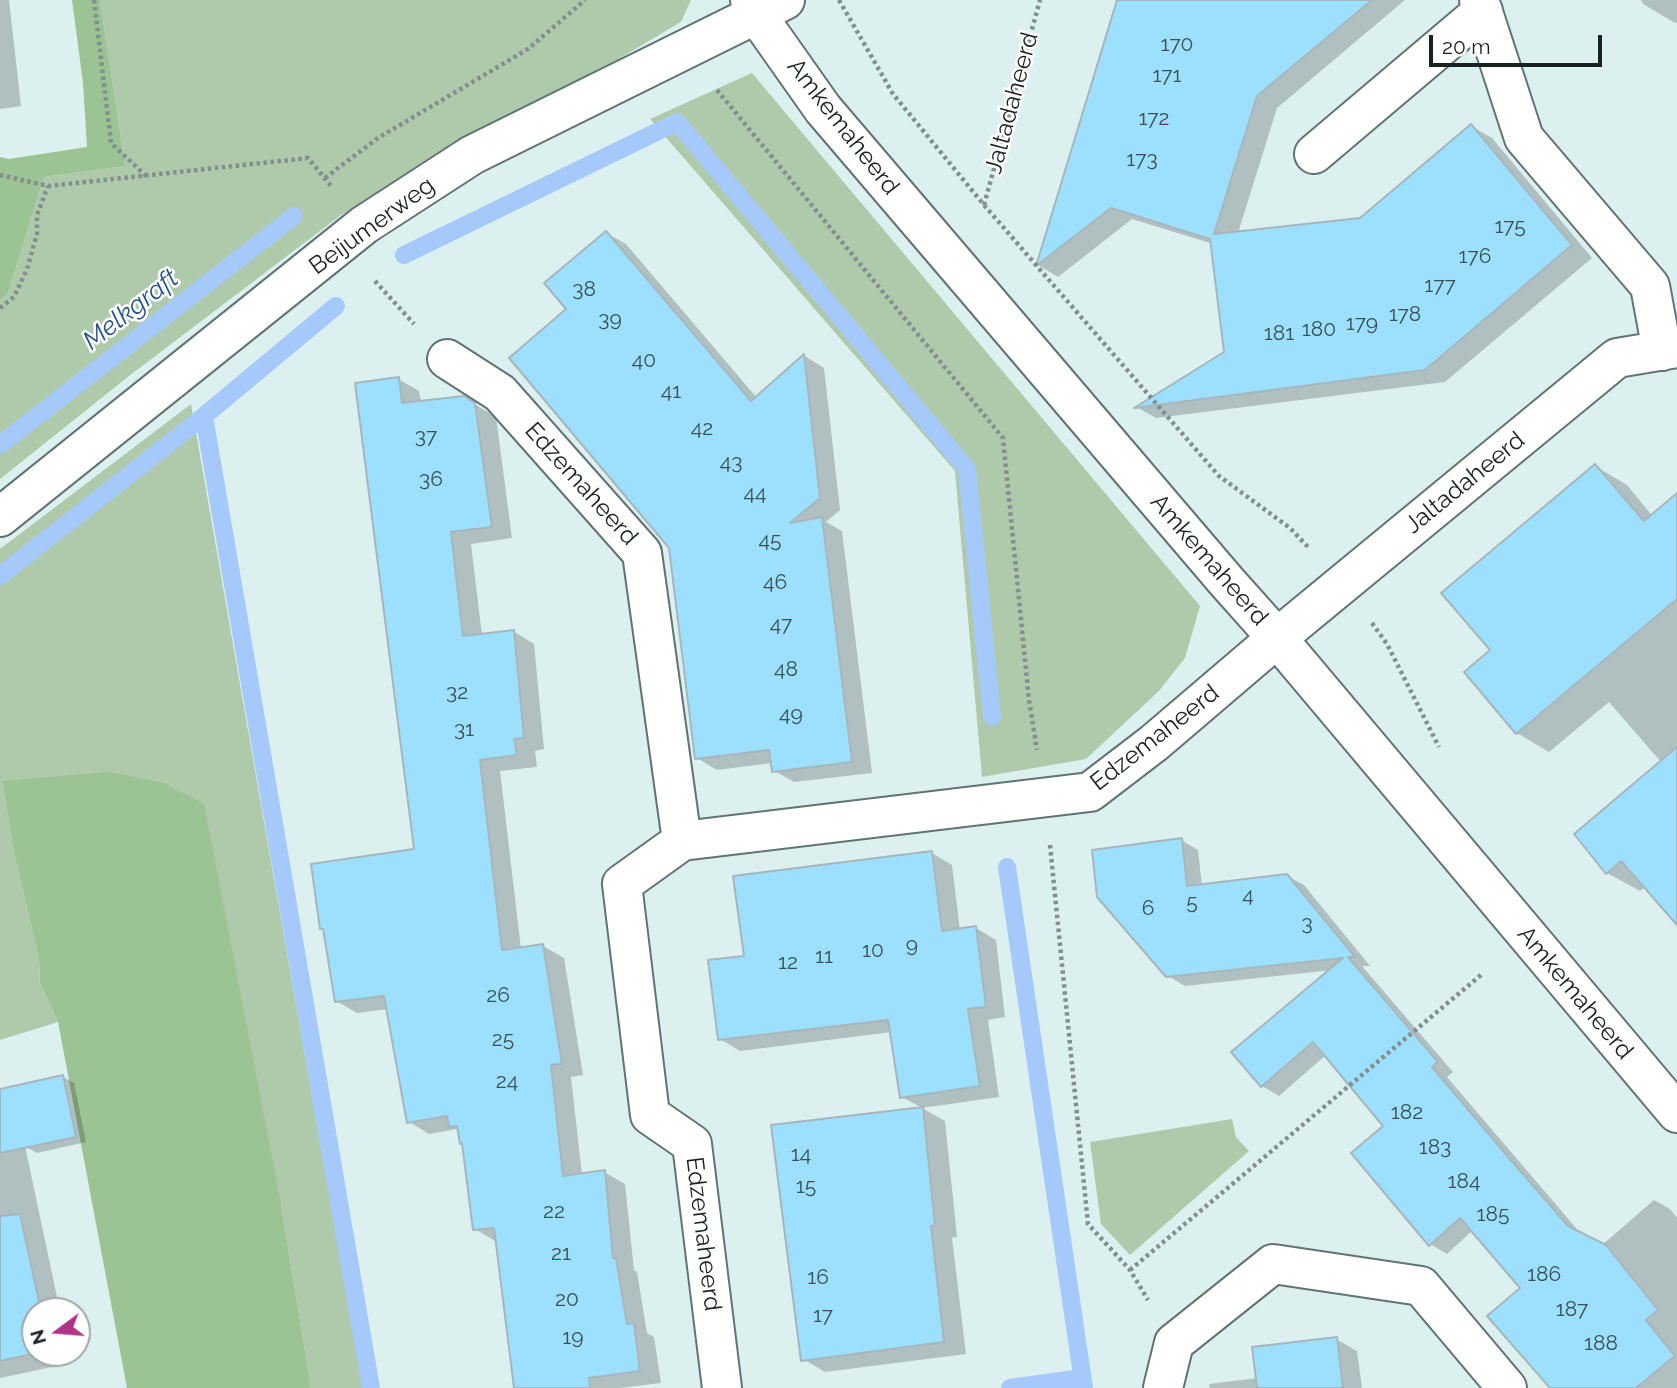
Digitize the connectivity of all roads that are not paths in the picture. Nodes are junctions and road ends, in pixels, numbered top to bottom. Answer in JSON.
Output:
{"nodes":[{"id":1,"x":764,"y":5,"type":"edge"},
{"id":2,"x":1481,"y":5,"type":"edge"},
{"id":3,"x":1314,"y":154,"type":"dead end"},
{"id":4,"x":1669,"y":350,"type":"edge"},
{"id":5,"x":447,"y":359,"type":"road end"},
{"id":6,"x":0,"y":517,"type":"edge"},
{"id":7,"x":1277,"y":638,"type":"junction"},
{"id":8,"x":682,"y":841,"type":"junction"},
{"id":9,"x":1677,"y":1113,"type":"edge"},
{"id":10,"x":722,"y":1388,"type":"edge"},
{"id":11,"x":1163,"y":1388,"type":"edge"},
{"id":12,"x":1507,"y":1388,"type":"edge"}],
"edges":[{"from":1,"to":6,"type":"street","name":"Beijumerweg"},
{"from":1,"to":7,"type":"street","name":"Amkemaheerd"},
{"from":2,"to":3,"type":"street","name":"Jaltadaheerd"},
{"from":2,"to":4,"type":"street","name":"Jaltadaheerd"},
{"from":4,"to":7,"type":"street","name":"Jaltadaheerd"},
{"from":5,"to":8,"type":"street","name":"Edzemaheerd"},
{"from":7,"to":8,"type":"street","name":"Edzemaheerd"},
{"from":7,"to":9,"type":"street","name":"Amkemaheerd"},
{"from":8,"to":10,"type":"street","name":"Edzemaheerd"},
{"from":11,"to":12,"type":"street"}]}
